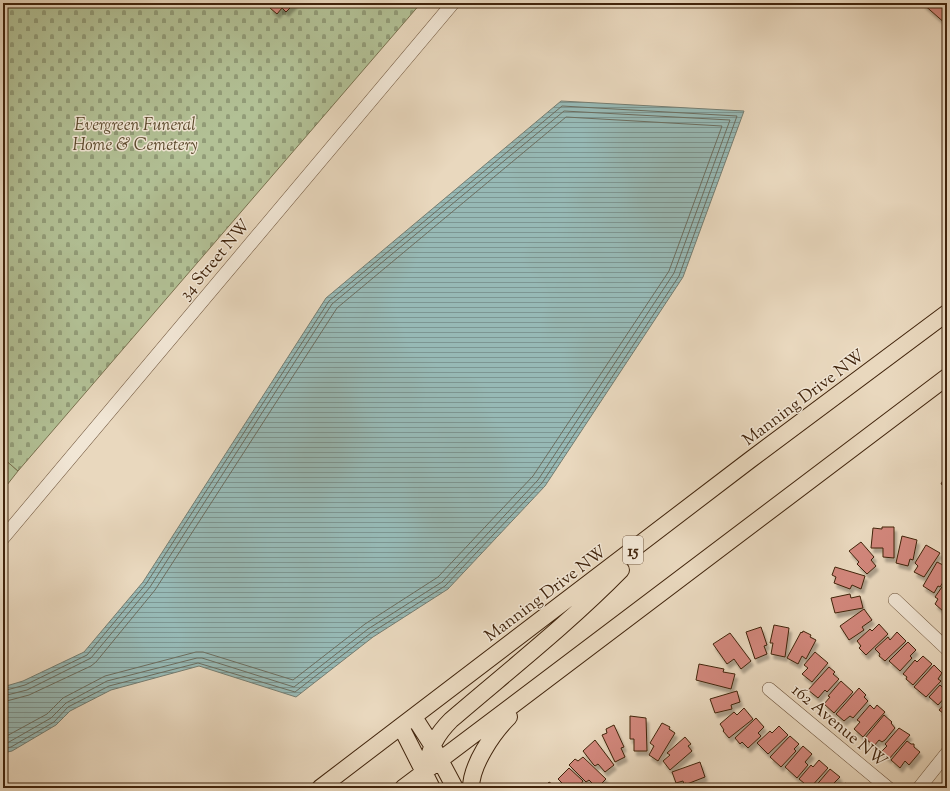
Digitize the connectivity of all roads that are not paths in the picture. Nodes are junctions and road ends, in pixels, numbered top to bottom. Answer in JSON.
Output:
{"nodes":[{"id":1,"x":453,"y":3,"type":"edge"},
{"id":2,"x":947,"y":313,"type":"edge"},
{"id":3,"x":947,"y":326,"type":"edge"},
{"id":4,"x":916,"y":336,"type":"junction"},
{"id":5,"x":947,"y":376,"type":"edge"},
{"id":6,"x":656,"y":533,"type":"junction"},
{"id":7,"x":3,"y":538,"type":"edge"},
{"id":8,"x":895,"y":600,"type":"dead end"},
{"id":9,"x":947,"y":649,"type":"edge"},
{"id":10,"x":536,"y":688,"type":"junction"},
{"id":11,"x":769,"y":689,"type":"dead end"},
{"id":12,"x":414,"y":716,"type":"junction"},
{"id":13,"x":401,"y":727,"type":"junction"},
{"id":14,"x":432,"y":745,"type":"junction"},
{"id":15,"x":947,"y":753,"type":"edge"},
{"id":16,"x":440,"y":760,"type":"junction"},
{"id":17,"x":424,"y":772,"type":"junction"},
{"id":18,"x":320,"y":788,"type":"edge"},
{"id":19,"x":403,"y":788,"type":"edge"},
{"id":20,"x":432,"y":788,"type":"edge"},
{"id":21,"x":455,"y":788,"type":"edge"},
{"id":22,"x":472,"y":788,"type":"edge"},
{"id":23,"x":888,"y":788,"type":"edge"},
{"id":24,"x":919,"y":788,"type":"edge"}],
"edges":[{"from":1,"to":7,"type":"street","name":"34 Street NW"},
{"from":2,"to":4,"type":"main road","name":"Manning Drive NW","number":"15"},
{"from":3,"to":4,"type":"main road"},
{"from":4,"to":6,"type":"main road","name":"Manning Drive NW","number":"15"},
{"from":5,"to":10,"type":"main road"},
{"from":6,"to":12,"type":"main road","name":"Manning Drive NW","number":"15"},
{"from":6,"to":14,"type":"main road"},
{"from":8,"to":9,"type":"street"},
{"from":10,"to":16,"type":"main road"},
{"from":10,"to":22,"type":"main road"},
{"from":11,"to":23,"type":"street","name":"162 Avenue NW"},
{"from":12,"to":13,"type":"main road","name":"Manning Drive NW","number":"15"},
{"from":12,"to":14,"type":"main road"},
{"from":13,"to":17,"type":"main road"},
{"from":13,"to":18,"type":"main road","name":"Manning Drive NW","number":"15"},
{"from":14,"to":16,"type":"main road"},
{"from":14,"to":17,"type":"main road"},
{"from":15,"to":24,"type":"street"},
{"from":16,"to":17,"type":"main road"},
{"from":16,"to":21,"type":"main road"},
{"from":17,"to":19,"type":"main road"},
{"from":17,"to":20,"type":"main road"}]}
